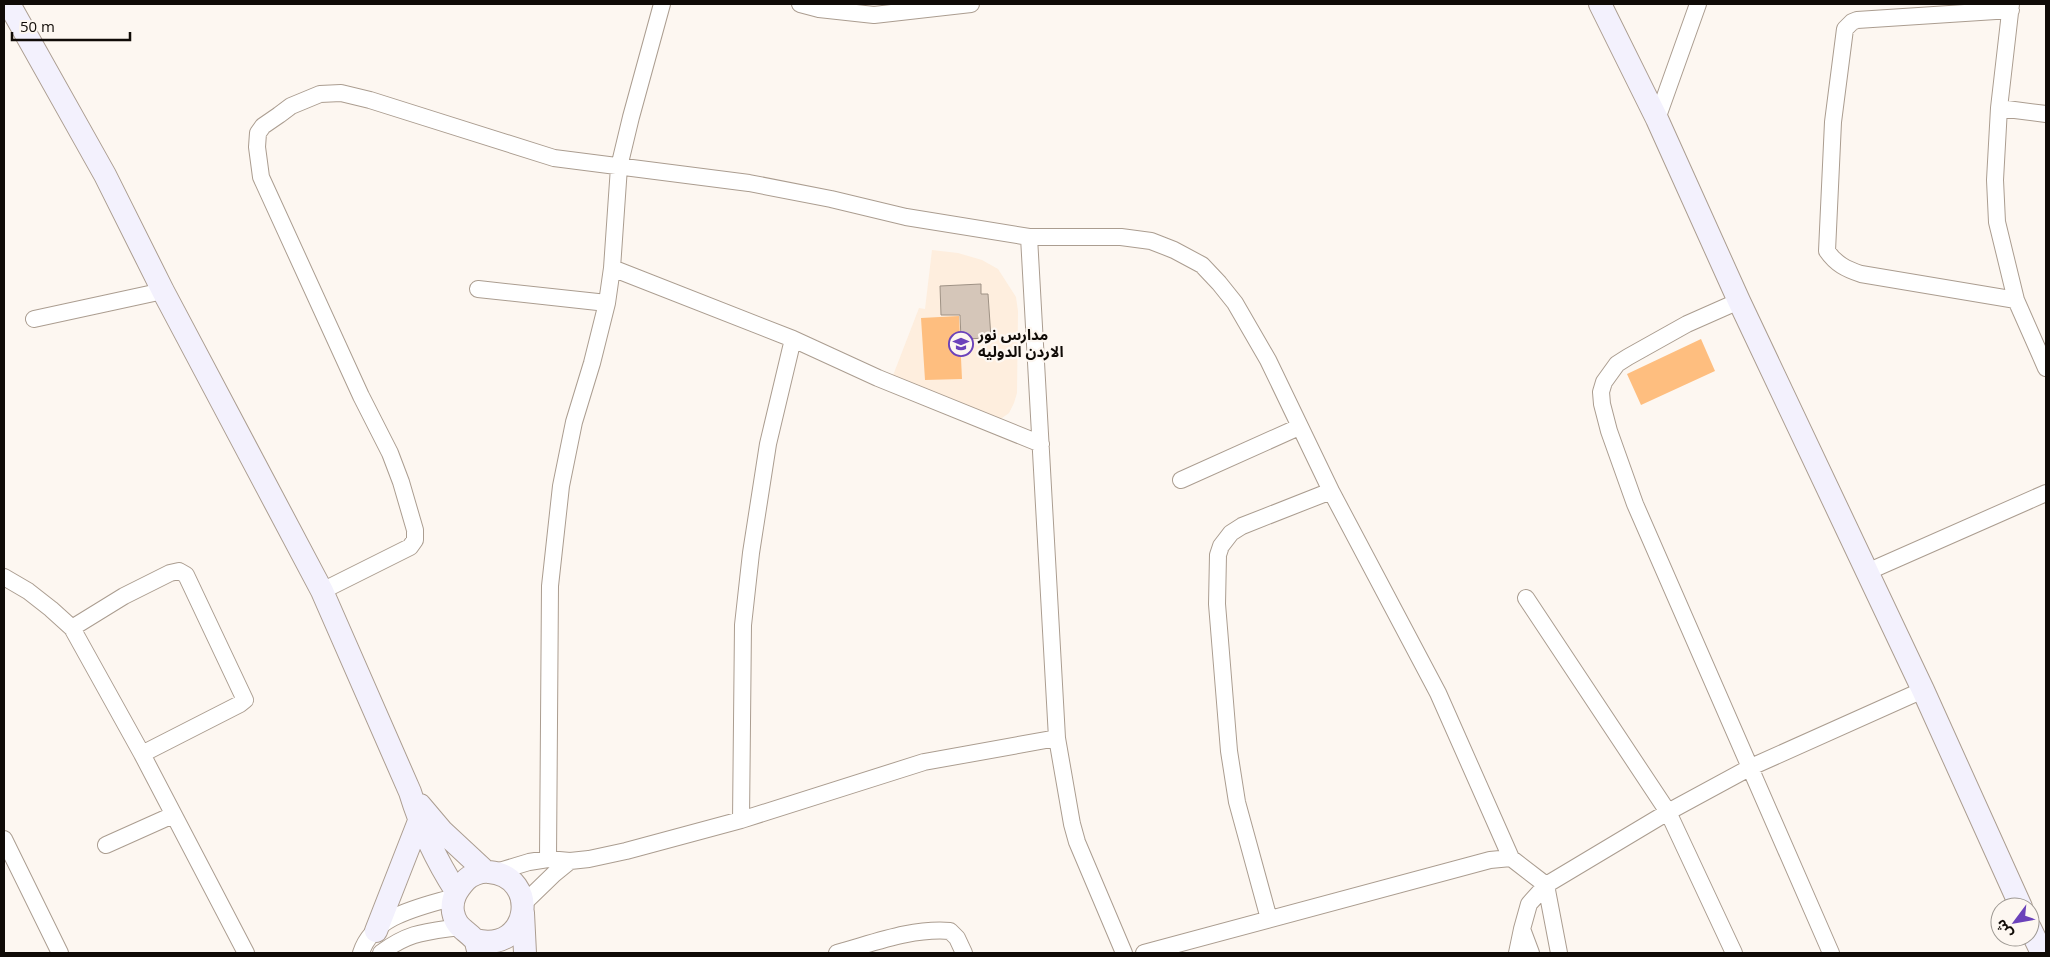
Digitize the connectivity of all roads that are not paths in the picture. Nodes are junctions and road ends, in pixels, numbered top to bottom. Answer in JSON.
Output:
{"nodes":[{"id":1,"x":9,"y":4,"type":"edge"},
{"id":2,"x":662,"y":4,"type":"edge"},
{"id":3,"x":800,"y":4,"type":"edge"},
{"id":4,"x":971,"y":4,"type":"edge"},
{"id":5,"x":1600,"y":4,"type":"edge"},
{"id":6,"x":1698,"y":4,"type":"edge"},
{"id":7,"x":2011,"y":7,"type":"edge"},
{"id":8,"x":1999,"y":108,"type":"junction"},
{"id":9,"x":2046,"y":114,"type":"edge"},
{"id":10,"x":1657,"y":119,"type":"junction"},
{"id":11,"x":619,"y":167,"type":"junction"},
{"id":12,"x":1029,"y":237,"type":"junction"},
{"id":13,"x":612,"y":268,"type":"junction"},
{"id":14,"x":478,"y":289,"type":"dead end"},
{"id":15,"x":164,"y":291,"type":"junction"},
{"id":16,"x":2016,"y":300,"type":"junction"},
{"id":17,"x":1739,"y":301,"type":"junction"},
{"id":18,"x":607,"y":303,"type":"junction"},
{"id":19,"x":34,"y":319,"type":"dead end"},
{"id":20,"x":792,"y":339,"type":"junction"},
{"id":21,"x":2046,"y":368,"type":"edge"},
{"id":22,"x":1299,"y":427,"type":"junction"},
{"id":23,"x":1041,"y":444,"type":"junction"},
{"id":24,"x":1181,"y":480,"type":"dead end"},
{"id":25,"x":1331,"y":491,"type":"junction"},
{"id":26,"x":2046,"y":493,"type":"edge"},
{"id":27,"x":1867,"y":572,"type":"junction"},
{"id":28,"x":4,"y":577,"type":"edge"},
{"id":29,"x":322,"y":591,"type":"junction"},
{"id":30,"x":1526,"y":598,"type":"dead end"},
{"id":31,"x":72,"y":628,"type":"junction"},
{"id":32,"x":1923,"y":690,"type":"junction"},
{"id":33,"x":1057,"y":738,"type":"junction"},
{"id":34,"x":142,"y":754,"type":"junction"},
{"id":35,"x":1751,"y":768,"type":"junction"},
{"id":36,"x":410,"y":792,"type":"junction"},
{"id":37,"x":1668,"y":812,"type":"junction"},
{"id":38,"x":173,"y":814,"type":"junction"},
{"id":39,"x":741,"y":820,"type":"junction"},
{"id":40,"x":419,"y":821,"type":"junction"},
{"id":41,"x":4,"y":839,"type":"edge"},
{"id":42,"x":106,"y":845,"type":"dead end"},
{"id":43,"x":1511,"y":858,"type":"junction"},
{"id":44,"x":548,"y":859,"type":"junction"},
{"id":45,"x":570,"y":861,"type":"junction"},
{"id":46,"x":491,"y":872,"type":"junction"},
{"id":47,"x":1546,"y":885,"type":"junction"},
{"id":48,"x":455,"y":894,"type":"junction"},
{"id":49,"x":2016,"y":897,"type":"edge"},
{"id":50,"x":523,"y":909,"type":"junction"},
{"id":51,"x":1268,"y":919,"type":"junction"},
{"id":52,"x":1522,"y":929,"type":"junction"},
{"id":53,"x":376,"y":931,"type":"junction"},
{"id":54,"x":471,"y":940,"type":"edge"},
{"id":55,"x":60,"y":953,"type":"edge"},
{"id":56,"x":246,"y":953,"type":"edge"},
{"id":57,"x":361,"y":953,"type":"edge"},
{"id":58,"x":381,"y":953,"type":"edge"},
{"id":59,"x":525,"y":953,"type":"edge"},
{"id":60,"x":837,"y":953,"type":"edge"},
{"id":61,"x":964,"y":953,"type":"edge"},
{"id":62,"x":1124,"y":953,"type":"edge"},
{"id":63,"x":1144,"y":953,"type":"edge"},
{"id":64,"x":1517,"y":953,"type":"edge"},
{"id":65,"x":1531,"y":953,"type":"edge"},
{"id":66,"x":1559,"y":953,"type":"edge"},
{"id":67,"x":1734,"y":953,"type":"edge"},
{"id":68,"x":1831,"y":953,"type":"edge"}],
"edges":[{"from":1,"to":15,"type":"street"},
{"from":2,"to":11,"type":"street"},
{"from":3,"to":4,"type":"street"},
{"from":5,"to":10,"type":"street"},
{"from":6,"to":10,"type":"street"},
{"from":7,"to":8,"type":"street"},
{"from":7,"to":16,"type":"street"},
{"from":8,"to":9,"type":"street"},
{"from":8,"to":16,"type":"street"},
{"from":10,"to":17,"type":"street"},
{"from":11,"to":12,"type":"street"},
{"from":11,"to":13,"type":"street"},
{"from":11,"to":29,"type":"street"},
{"from":12,"to":22,"type":"street"},
{"from":12,"to":23,"type":"street"},
{"from":13,"to":18,"type":"street"},
{"from":13,"to":20,"type":"street"},
{"from":14,"to":18,"type":"street"},
{"from":15,"to":19,"type":"street"},
{"from":15,"to":29,"type":"street"},
{"from":16,"to":21,"type":"street"},
{"from":17,"to":27,"type":"street"},
{"from":17,"to":35,"type":"street"},
{"from":18,"to":44,"type":"street"},
{"from":20,"to":23,"type":"street"},
{"from":20,"to":39,"type":"street"},
{"from":22,"to":24,"type":"street"},
{"from":22,"to":25,"type":"street"},
{"from":23,"to":33,"type":"street"},
{"from":25,"to":43,"type":"street"},
{"from":25,"to":51,"type":"street"},
{"from":26,"to":27,"type":"street"},
{"from":27,"to":32,"type":"street"},
{"from":28,"to":31,"type":"street"},
{"from":29,"to":36,"type":"street"},
{"from":30,"to":37,"type":"street"},
{"from":31,"to":34,"type":"street"},
{"from":31,"to":34,"type":"street"},
{"from":32,"to":35,"type":"street"},
{"from":32,"to":49,"type":"street"},
{"from":33,"to":39,"type":"street"},
{"from":33,"to":62,"type":"street"},
{"from":34,"to":38,"type":"street"},
{"from":35,"to":37,"type":"street"},
{"from":35,"to":68,"type":"street"},
{"from":36,"to":40,"type":"street"},
{"from":36,"to":46,"type":"street"},
{"from":37,"to":47,"type":"street"},
{"from":37,"to":67,"type":"street"},
{"from":38,"to":42,"type":"street"},
{"from":38,"to":56,"type":"street"},
{"from":39,"to":45,"type":"street"},
{"from":40,"to":48,"type":"street"},
{"from":40,"to":53,"type":"street"},
{"from":41,"to":55,"type":"street"},
{"from":43,"to":47,"type":"street"},
{"from":43,"to":51,"type":"street"},
{"from":44,"to":45,"type":"street"},
{"from":44,"to":46,"type":"street"},
{"from":45,"to":50,"type":"street"},
{"from":46,"to":48,"type":"street"},
{"from":46,"to":50,"type":"street"},
{"from":47,"to":52,"type":"street"},
{"from":47,"to":66,"type":"street"},
{"from":48,"to":53,"type":"street"},
{"from":48,"to":54,"type":"street"},
{"from":50,"to":54,"type":"street"},
{"from":50,"to":59,"type":"street"},
{"from":51,"to":63,"type":"street"},
{"from":52,"to":64,"type":"street"},
{"from":52,"to":65,"type":"street"},
{"from":53,"to":57,"type":"street"},
{"from":54,"to":58,"type":"street"},
{"from":60,"to":61,"type":"street"}]}
